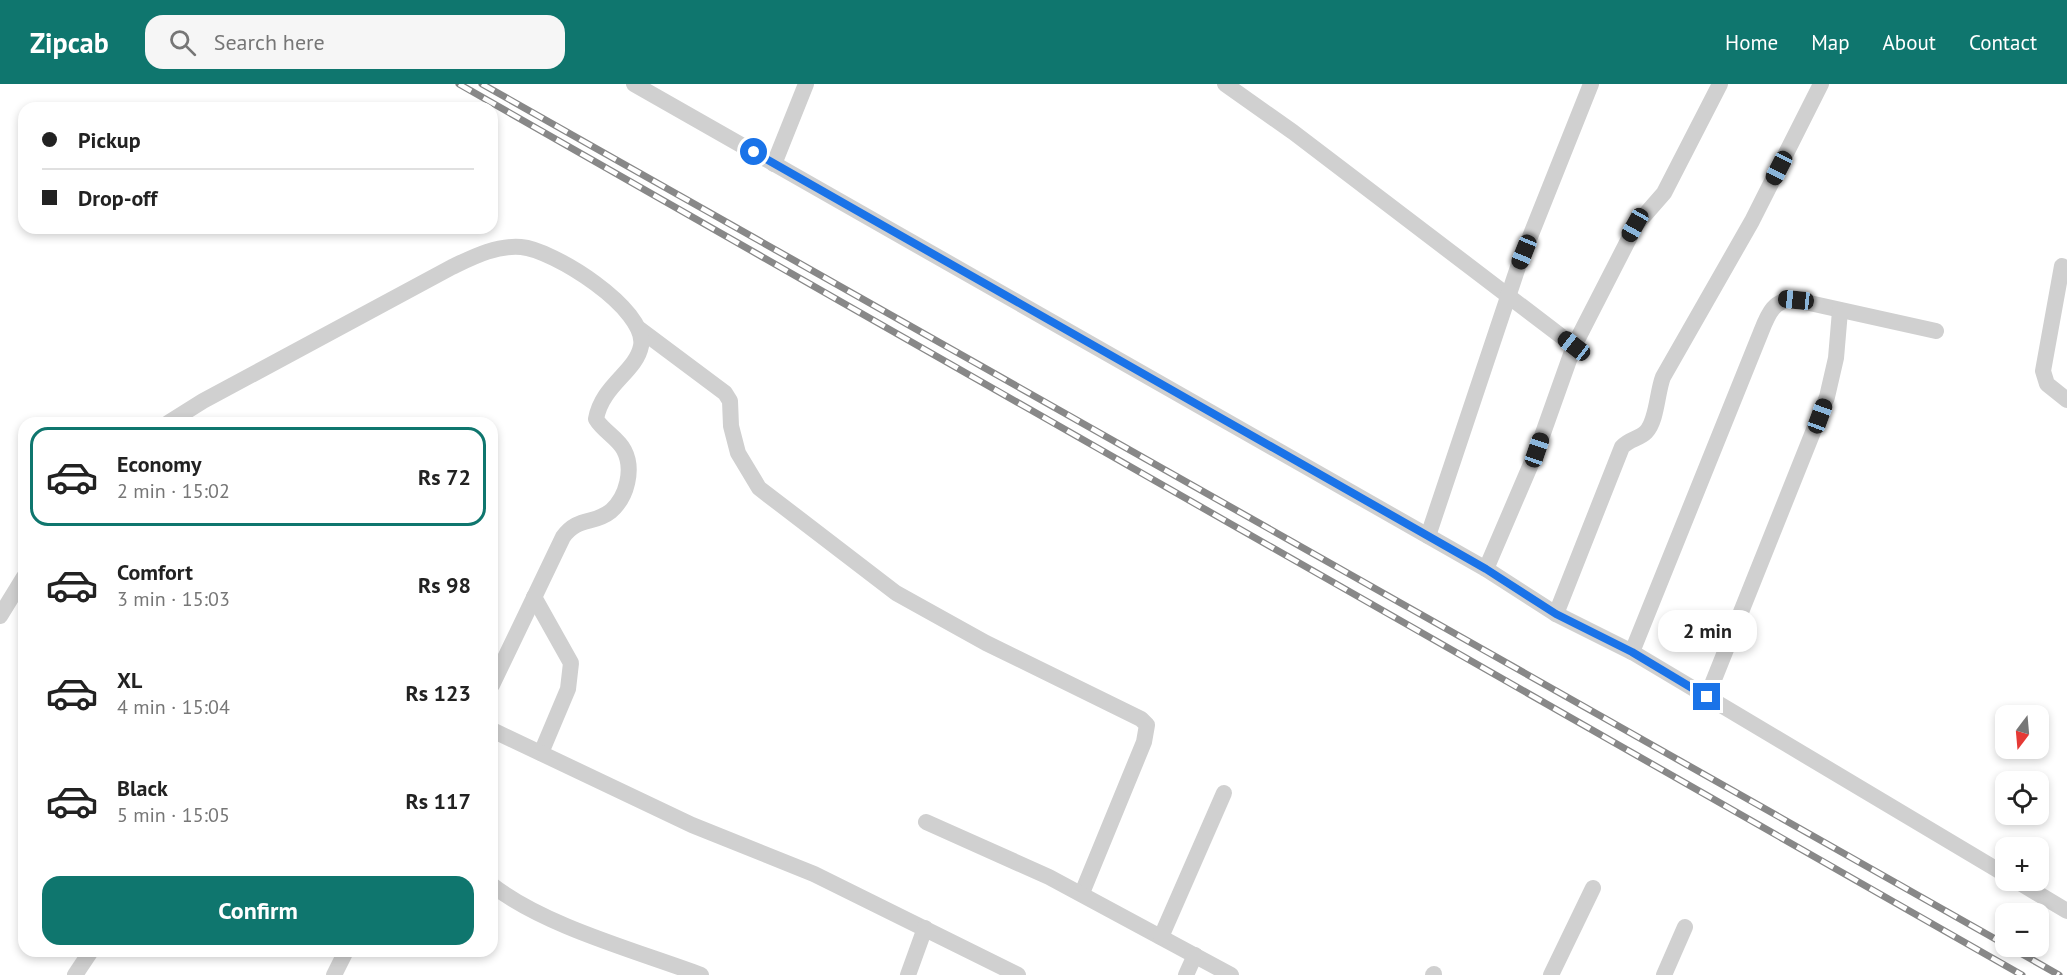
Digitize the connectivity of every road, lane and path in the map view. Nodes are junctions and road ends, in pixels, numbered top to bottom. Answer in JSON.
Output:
{"nodes":[{"id":1,"x":634,"y":84,"type":"edge"},
{"id":2,"x":806,"y":84,"type":"edge"},
{"id":3,"x":1225,"y":84,"type":"edge"},
{"id":4,"x":1591,"y":84,"type":"edge"},
{"id":5,"x":1720,"y":84,"type":"edge"},
{"id":6,"x":1821,"y":84,"type":"edge"},
{"id":7,"x":774,"y":164,"type":"junction"},
{"id":8,"x":2062,"y":266,"type":"dead end"},
{"id":9,"x":1509,"y":297,"type":"junction"},
{"id":10,"x":1840,"y":311,"type":"junction"},
{"id":11,"x":638,"y":328,"type":"junction"},
{"id":12,"x":1936,"y":332,"type":"dead end"},
{"id":13,"x":1574,"y":346,"type":"junction"},
{"id":14,"x":2067,"y":400,"type":"edge"},
{"id":15,"x":177,"y":417,"type":"edge"},
{"id":16,"x":1428,"y":536,"type":"junction"},
{"id":17,"x":1486,"y":569,"type":"junction"},
{"id":18,"x":18,"y":587,"type":"edge"},
{"id":19,"x":534,"y":597,"type":"junction"},
{"id":20,"x":1556,"y":614,"type":"junction"},
{"id":21,"x":0,"y":616,"type":"edge"},
{"id":22,"x":1632,"y":652,"type":"junction"},
{"id":23,"x":498,"y":672,"type":"edge"},
{"id":24,"x":1707,"y":697,"type":"junction"},
{"id":25,"x":498,"y":733,"type":"edge"},
{"id":26,"x":541,"y":753,"type":"junction"},
{"id":27,"x":1224,"y":793,"type":"dead end"},
{"id":28,"x":926,"y":822,"type":"dead end"},
{"id":29,"x":1995,"y":868,"type":"edge"},
{"id":30,"x":1593,"y":888,"type":"dead end"},
{"id":31,"x":498,"y":889,"type":"edge"},
{"id":32,"x":2033,"y":891,"type":"edge"},
{"id":33,"x":1082,"y":893,"type":"junction"},
{"id":34,"x":2067,"y":912,"type":"edge"},
{"id":35,"x":1685,"y":927,"type":"dead end"},
{"id":36,"x":925,"y":928,"type":"junction"},
{"id":37,"x":1161,"y":937,"type":"junction"},
{"id":38,"x":1195,"y":955,"type":"junction"},
{"id":39,"x":87,"y":957,"type":"edge"},
{"id":40,"x":343,"y":957,"type":"edge"},
{"id":41,"x":75,"y":975,"type":"edge"},
{"id":42,"x":334,"y":975,"type":"edge"},
{"id":43,"x":700,"y":975,"type":"edge"},
{"id":44,"x":908,"y":975,"type":"edge"},
{"id":45,"x":1018,"y":975,"type":"edge"},
{"id":46,"x":1186,"y":975,"type":"edge"},
{"id":47,"x":1231,"y":975,"type":"edge"},
{"id":48,"x":1551,"y":975,"type":"edge"},
{"id":49,"x":1664,"y":975,"type":"edge"}],
"edges":[{"from":1,"to":7,"type":"street"},
{"from":2,"to":7,"type":"street"},
{"from":3,"to":9,"type":"street"},
{"from":4,"to":9,"type":"street"},
{"from":5,"to":13,"type":"street"},
{"from":6,"to":20,"type":"street"},
{"from":7,"to":16,"type":"street"},
{"from":8,"to":14,"type":"street"},
{"from":9,"to":13,"type":"street"},
{"from":9,"to":16,"type":"street"},
{"from":10,"to":12,"type":"street"},
{"from":10,"to":22,"type":"street"},
{"from":10,"to":24,"type":"street"},
{"from":11,"to":15,"type":"street"},
{"from":11,"to":19,"type":"street"},
{"from":11,"to":33,"type":"street"},
{"from":13,"to":17,"type":"street"},
{"from":16,"to":17,"type":"street"},
{"from":17,"to":20,"type":"street"},
{"from":18,"to":21,"type":"street"},
{"from":19,"to":23,"type":"street"},
{"from":19,"to":26,"type":"street"},
{"from":20,"to":22,"type":"street"},
{"from":22,"to":24,"type":"street"},
{"from":24,"to":29,"type":"street"},
{"from":25,"to":26,"type":"street"},
{"from":26,"to":36,"type":"street"},
{"from":27,"to":37,"type":"street"},
{"from":28,"to":33,"type":"street"},
{"from":30,"to":48,"type":"street"},
{"from":31,"to":43,"type":"street"},
{"from":32,"to":34,"type":"street"},
{"from":33,"to":37,"type":"street"},
{"from":35,"to":49,"type":"street"},
{"from":36,"to":44,"type":"street"},
{"from":36,"to":45,"type":"street"},
{"from":37,"to":38,"type":"street"},
{"from":38,"to":46,"type":"street"},
{"from":38,"to":47,"type":"street"},
{"from":39,"to":41,"type":"street"},
{"from":40,"to":42,"type":"street"}]}
